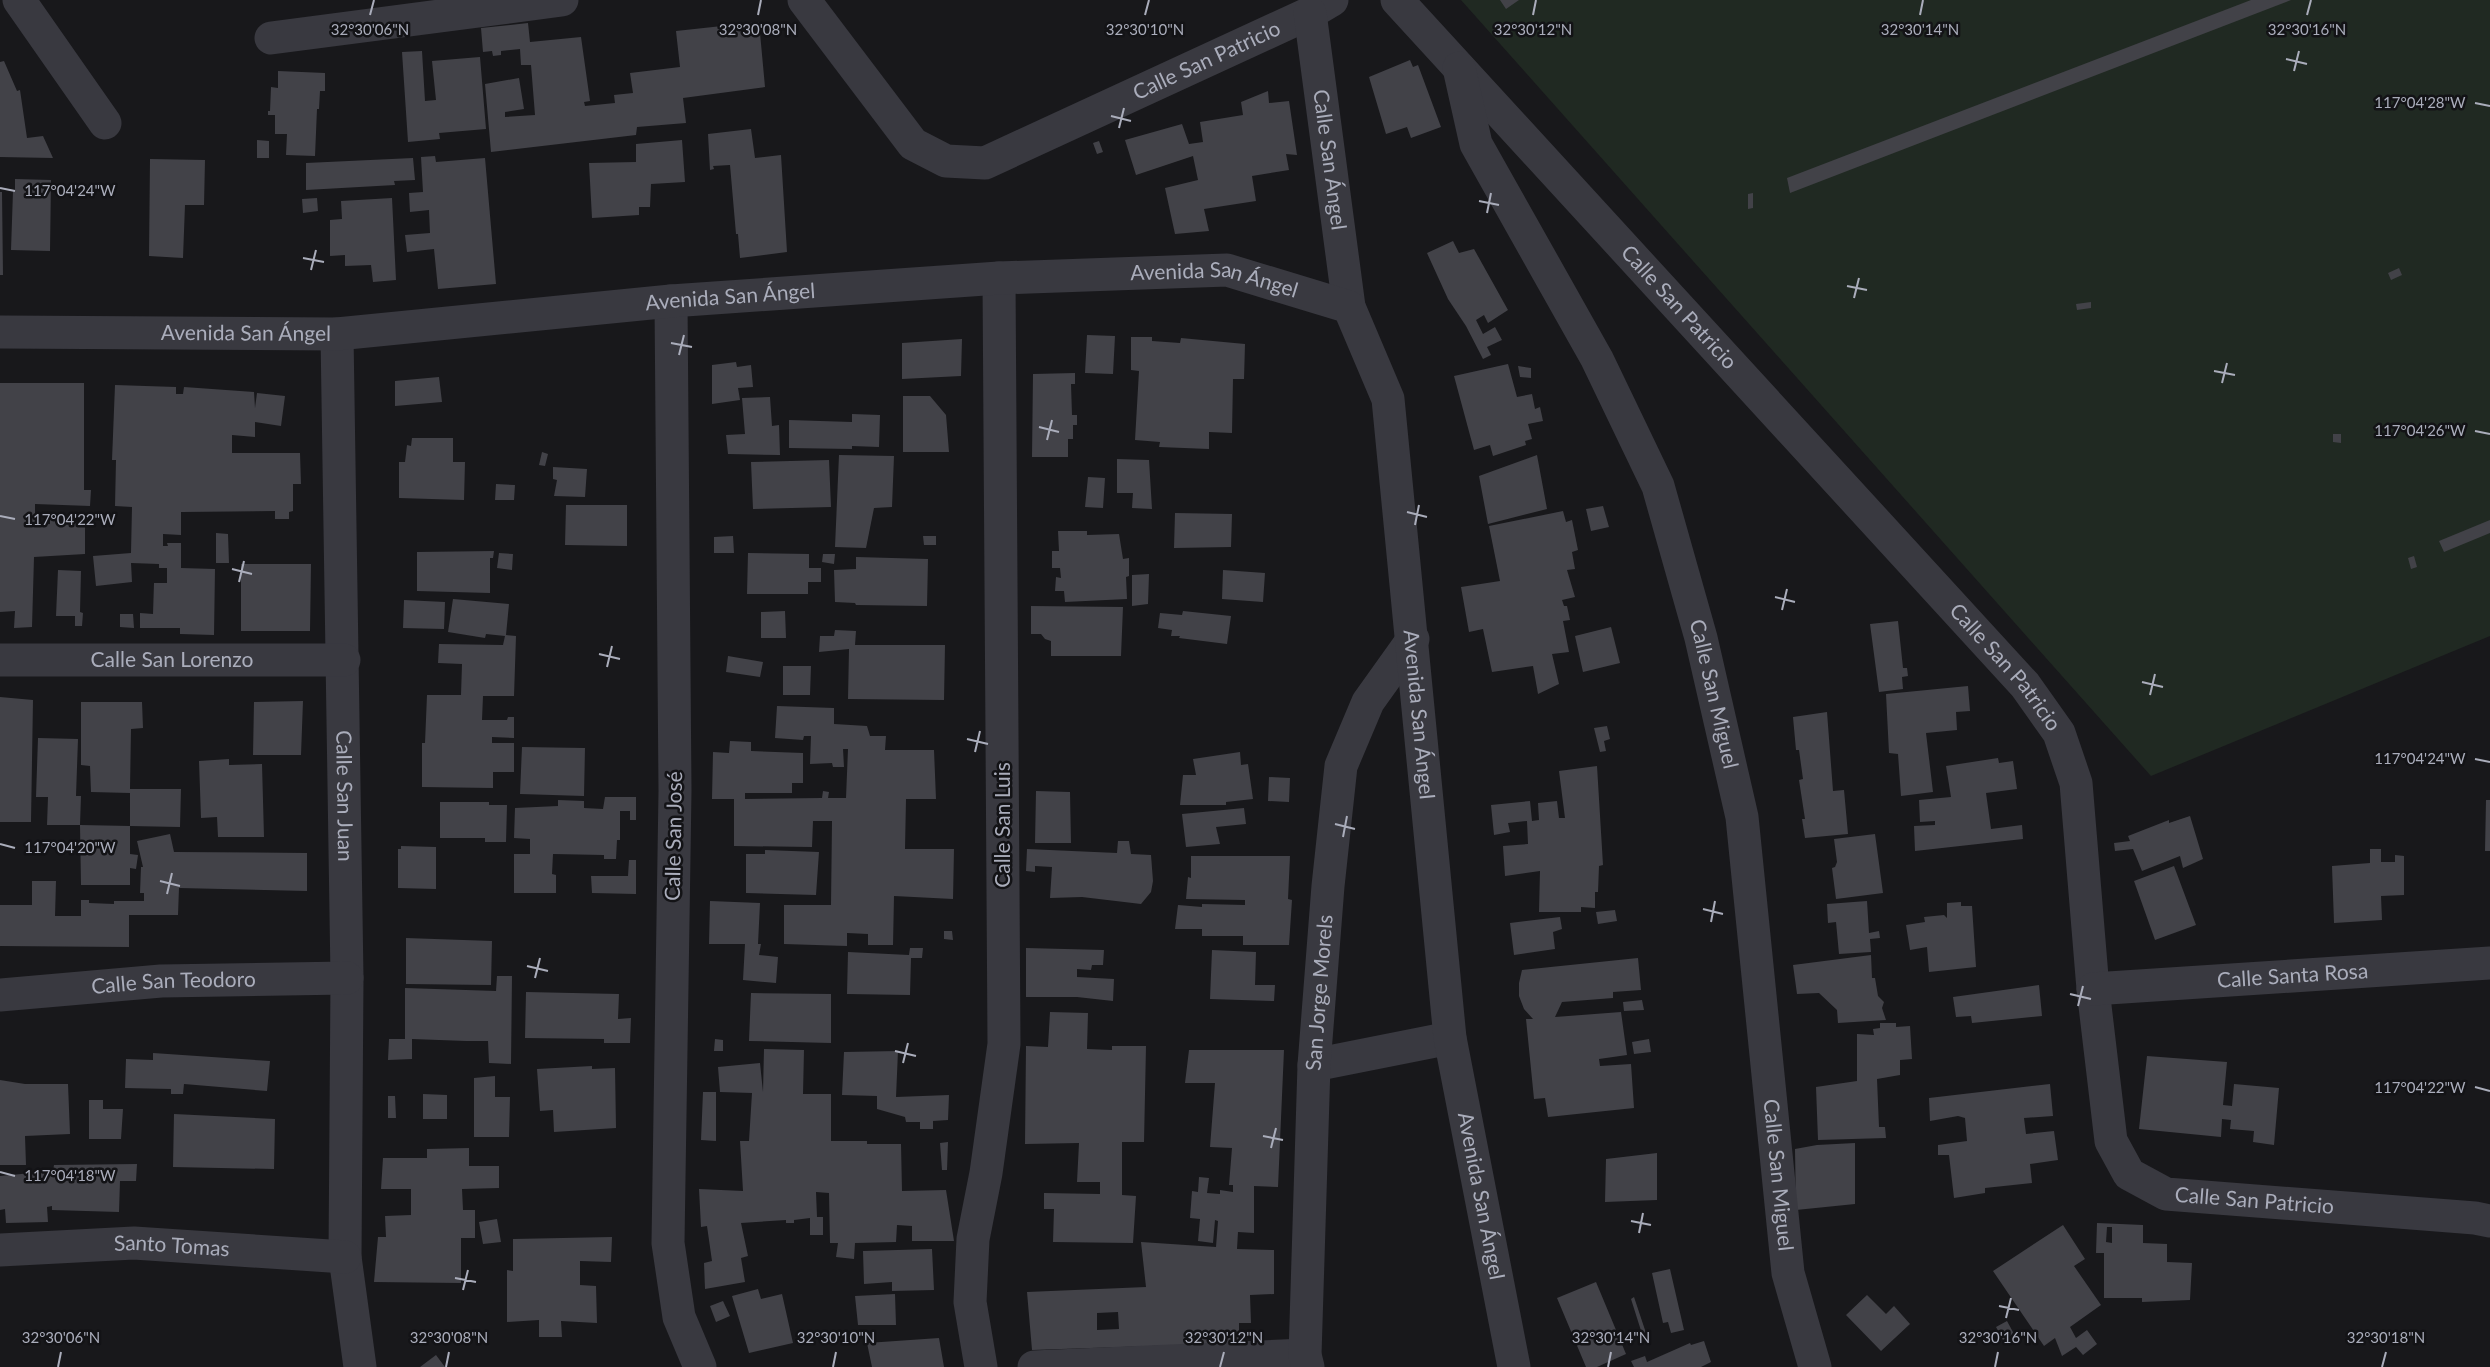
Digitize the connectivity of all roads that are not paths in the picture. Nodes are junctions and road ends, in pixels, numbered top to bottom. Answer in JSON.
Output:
{"nodes":[{"id":1,"x":19,"y":0,"type":"edge"},
{"id":2,"x":562,"y":0,"type":"edge"},
{"id":3,"x":804,"y":0,"type":"edge"},
{"id":4,"x":1398,"y":0,"type":"edge"},
{"id":5,"x":1321,"y":6,"type":"edge"},
{"id":6,"x":271,"y":38,"type":"dead end"},
{"id":7,"x":1458,"y":66,"type":"junction"},
{"id":8,"x":105,"y":123,"type":"dead end"},
{"id":9,"x":999,"y":278,"type":"junction"},
{"id":10,"x":671,"y":301,"type":"junction"},
{"id":11,"x":1349,"y":307,"type":"junction"},
{"id":12,"x":0,"y":332,"type":"edge"},
{"id":13,"x":337,"y":334,"type":"junction"},
{"id":14,"x":1413,"y":639,"type":"junction"},
{"id":15,"x":0,"y":660,"type":"edge"},
{"id":16,"x":344,"y":660,"type":"junction"},
{"id":17,"x":2490,"y":963,"type":"edge"},
{"id":18,"x":347,"y":978,"type":"junction"},
{"id":19,"x":2093,"y":989,"type":"junction"},
{"id":20,"x":0,"y":995,"type":"edge"},
{"id":21,"x":1449,"y":1038,"type":"junction"},
{"id":22,"x":1314,"y":1065,"type":"junction"},
{"id":23,"x":2490,"y":1221,"type":"edge"},
{"id":24,"x":0,"y":1250,"type":"edge"},
{"id":25,"x":345,"y":1257,"type":"junction"},
{"id":26,"x":1307,"y":1361,"type":"edge"},
{"id":27,"x":360,"y":1367,"type":"edge"},
{"id":28,"x":700,"y":1367,"type":"edge"},
{"id":29,"x":981,"y":1367,"type":"edge"},
{"id":30,"x":1034,"y":1367,"type":"edge"},
{"id":31,"x":1514,"y":1367,"type":"edge"},
{"id":32,"x":1815,"y":1367,"type":"edge"}],
"edges":[{"from":1,"to":8,"type":"street"},
{"from":2,"to":6,"type":"street"},
{"from":3,"to":5,"type":"street","name":"Calle San Patricio"},
{"from":4,"to":7,"type":"street","name":"Calle San Patricio"},
{"from":5,"to":11,"type":"street","name":"Calle San Ángel"},
{"from":7,"to":19,"type":"street","name":"Calle San Patricio"},
{"from":7,"to":32,"type":"street","name":"Calle San Miguel"},
{"from":9,"to":10,"type":"street","name":"Avenida San Ángel"},
{"from":9,"to":11,"type":"street","name":"Avenida San Ángel"},
{"from":9,"to":29,"type":"street","name":"Calle San Luis"},
{"from":10,"to":13,"type":"street","name":"Avenida San Ángel"},
{"from":10,"to":28,"type":"street","name":"Calle San José"},
{"from":11,"to":14,"type":"street","name":"Avenida San Ángel"},
{"from":12,"to":13,"type":"street","name":"Avenida San Ángel"},
{"from":13,"to":16,"type":"street","name":"Calle San Juan"},
{"from":14,"to":21,"type":"street","name":"Avenida San Ángel"},
{"from":14,"to":22,"type":"street","name":"San Jorge Morels"},
{"from":15,"to":16,"type":"street","name":"Calle San Lorenzo"},
{"from":16,"to":18,"type":"street","name":"Calle San Juan"},
{"from":17,"to":19,"type":"street","name":"Calle Santa Rosa"},
{"from":18,"to":20,"type":"street","name":"Calle San Teodoro"},
{"from":18,"to":25,"type":"street","name":"Calle San Juan"},
{"from":19,"to":23,"type":"street","name":"Calle San Patricio"},
{"from":21,"to":22,"type":"street"},
{"from":21,"to":31,"type":"street","name":"Avenida San Ángel"},
{"from":22,"to":26,"type":"street","name":"San Jorge Morels"},
{"from":24,"to":25,"type":"street","name":"Santo Tomas"},
{"from":25,"to":27,"type":"street","name":"Calle San Juan"},
{"from":26,"to":30,"type":"street"}]}
